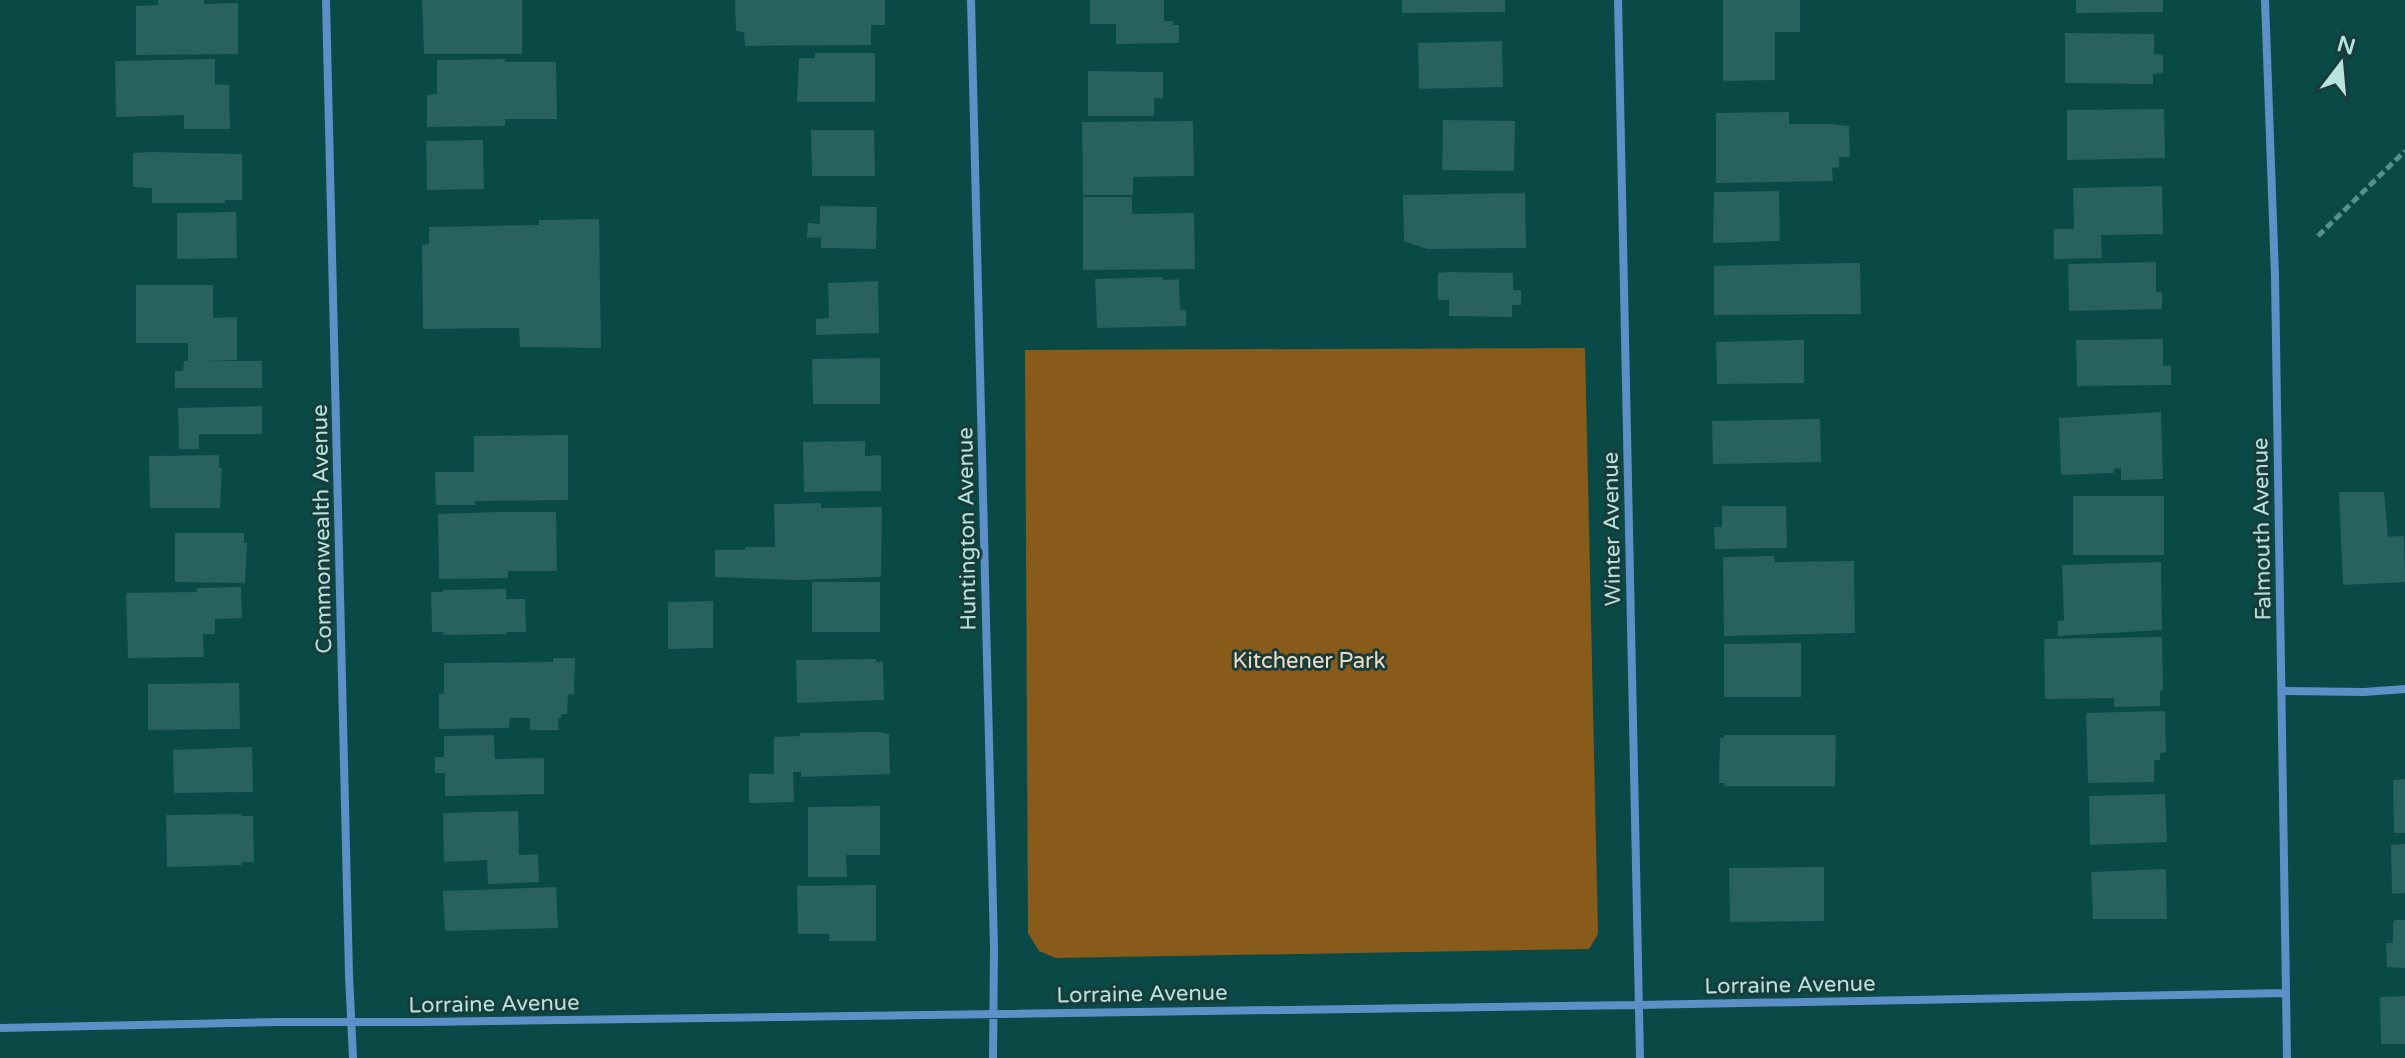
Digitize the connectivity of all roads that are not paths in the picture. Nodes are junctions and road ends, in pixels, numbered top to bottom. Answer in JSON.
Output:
{"nodes":[{"id":1,"x":326,"y":0,"type":"edge"},
{"id":2,"x":971,"y":0,"type":"edge"},
{"id":3,"x":1618,"y":0,"type":"edge"},
{"id":4,"x":2265,"y":0,"type":"edge"},
{"id":5,"x":2405,"y":689,"type":"edge"},
{"id":6,"x":2282,"y":691,"type":"junction"},
{"id":7,"x":2285,"y":993,"type":"junction"},
{"id":8,"x":1638,"y":1005,"type":"junction"},
{"id":9,"x":993,"y":1013,"type":"junction"},
{"id":10,"x":352,"y":1023,"type":"junction"},
{"id":11,"x":0,"y":1028,"type":"edge"},
{"id":12,"x":353,"y":1058,"type":"edge"},
{"id":13,"x":993,"y":1058,"type":"edge"},
{"id":14,"x":1640,"y":1058,"type":"edge"},
{"id":15,"x":2287,"y":1058,"type":"edge"}],
"edges":[{"from":1,"to":10,"type":"street","name":"Commonwealth Avenue"},
{"from":2,"to":9,"type":"street","name":"Huntington Avenue"},
{"from":3,"to":8,"type":"street","name":"Winter Avenue"},
{"from":4,"to":6,"type":"street","name":"Falmouth Avenue"},
{"from":5,"to":6,"type":"street"},
{"from":6,"to":7,"type":"street","name":"Falmouth Avenue"},
{"from":7,"to":8,"type":"street","name":"Lorraine Avenue"},
{"from":7,"to":15,"type":"street","name":"Falmouth Avenue"},
{"from":8,"to":9,"type":"street","name":"Lorraine Avenue"},
{"from":8,"to":14,"type":"street","name":"Winter Avenue"},
{"from":9,"to":10,"type":"street","name":"Lorraine Avenue"},
{"from":9,"to":13,"type":"street","name":"Huntington Avenue"},
{"from":10,"to":11,"type":"street","name":"Lorraine Avenue"},
{"from":10,"to":12,"type":"street","name":"Commonwealth Avenue"}]}
